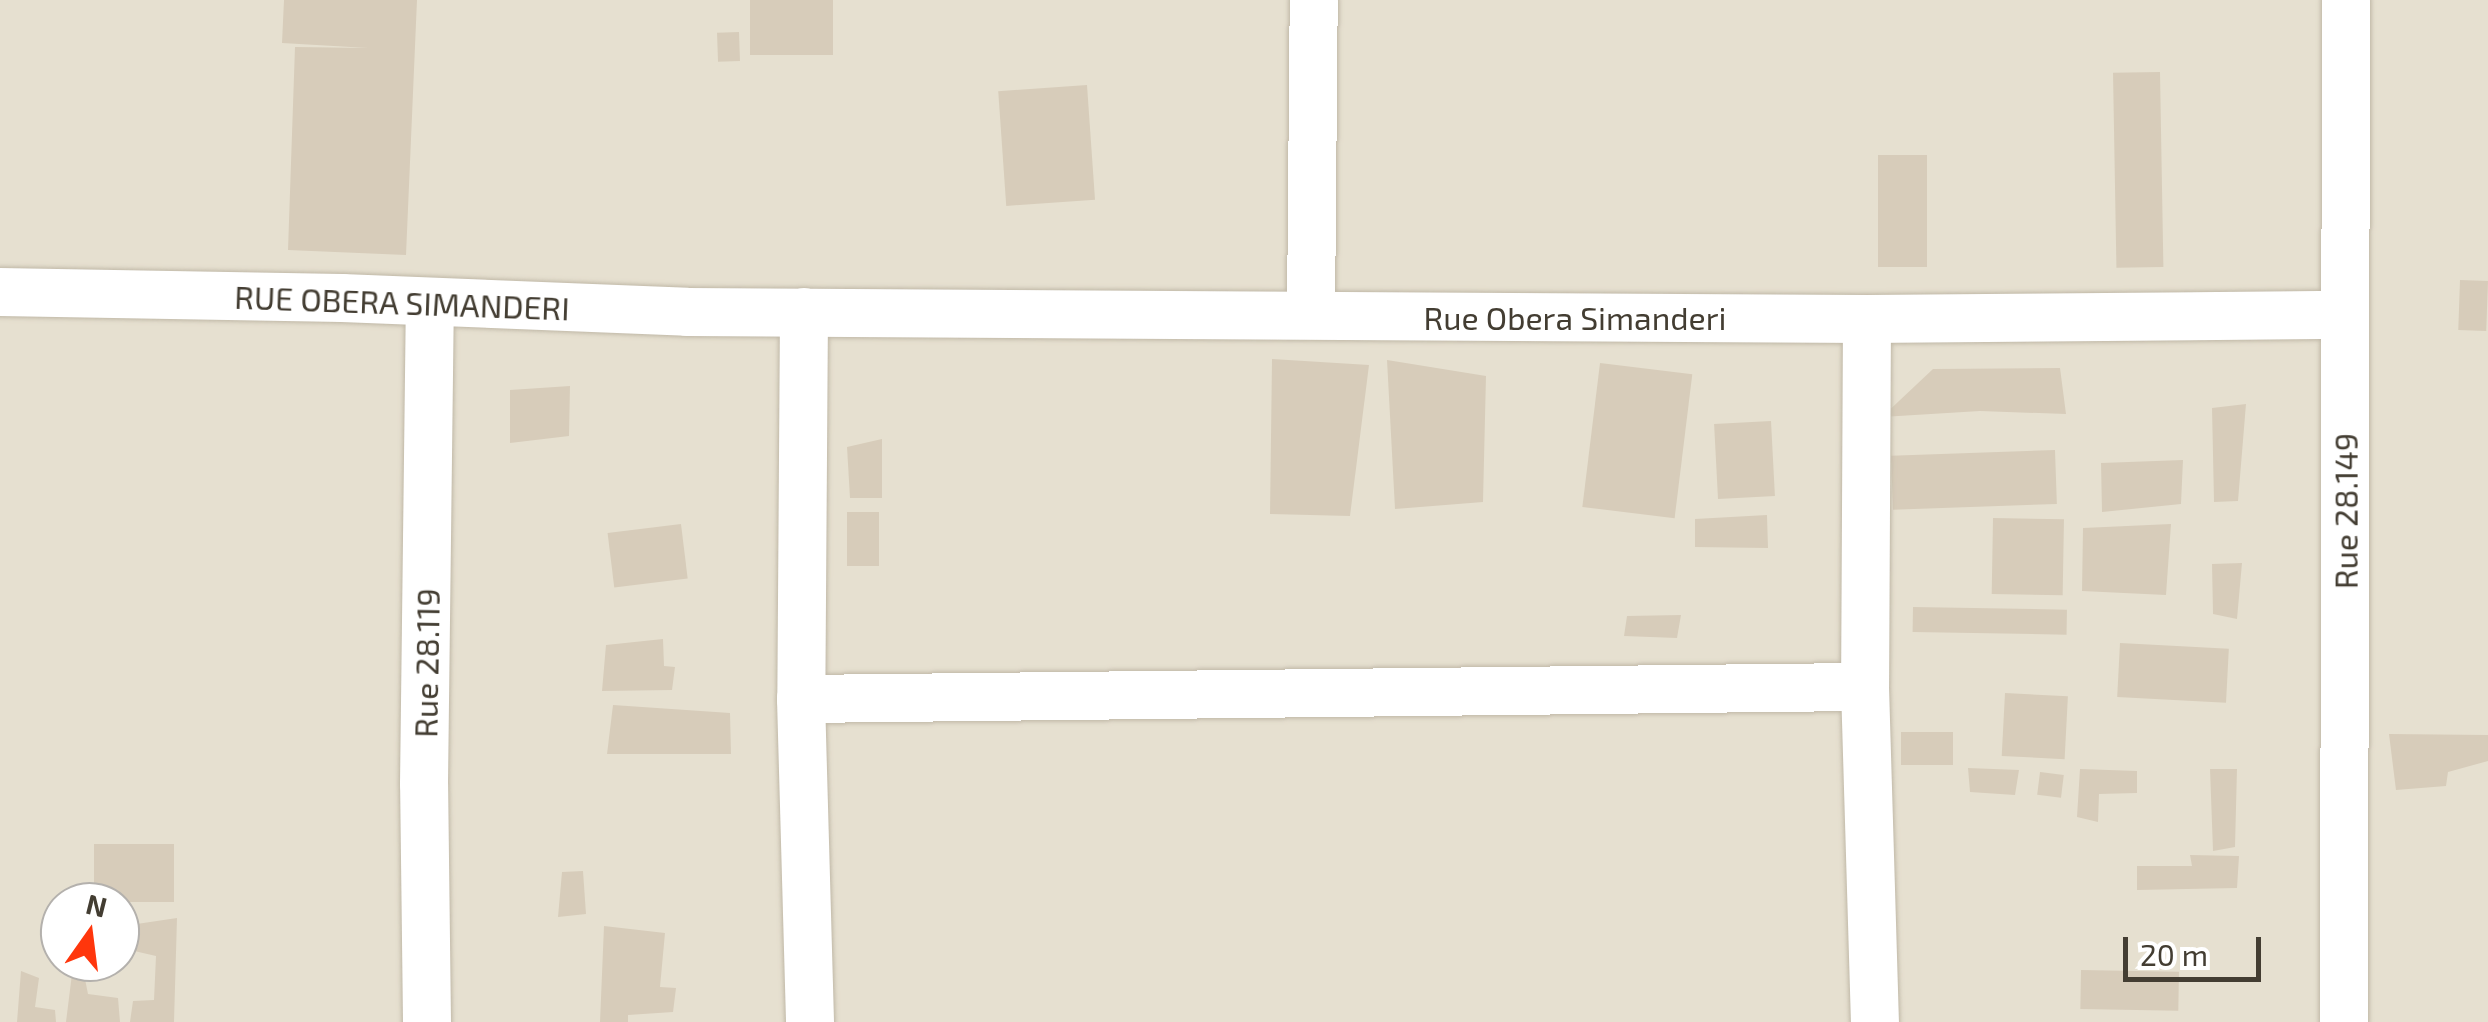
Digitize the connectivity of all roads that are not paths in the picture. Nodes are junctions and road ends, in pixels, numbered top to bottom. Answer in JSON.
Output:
{"nodes":[{"id":1,"x":1314,"y":0,"type":"edge"},
{"id":2,"x":2346,"y":0,"type":"edge"},
{"id":3,"x":0,"y":292,"type":"edge"},
{"id":4,"x":430,"y":303,"type":"junction"},
{"id":5,"x":804,"y":312,"type":"junction"},
{"id":6,"x":2345,"y":314,"type":"junction"},
{"id":7,"x":1311,"y":315,"type":"junction"},
{"id":8,"x":1867,"y":319,"type":"junction"},
{"id":9,"x":1865,"y":687,"type":"junction"},
{"id":10,"x":802,"y":699,"type":"junction"},
{"id":11,"x":427,"y":1022,"type":"edge"},
{"id":12,"x":810,"y":1022,"type":"edge"},
{"id":13,"x":1875,"y":1022,"type":"edge"},
{"id":14,"x":2344,"y":1022,"type":"edge"}],
"edges":[{"from":1,"to":7,"type":"street"},
{"from":2,"to":6,"type":"street","name":"Rue 28.149"},
{"from":3,"to":4,"type":"street","name":"RUE OBERA SIMANDERI"},
{"from":4,"to":5,"type":"street","name":"RUE OBERA SIMANDERI"},
{"from":4,"to":11,"type":"street","name":"Rue 28.119"},
{"from":5,"to":7,"type":"street","name":"Rue Obera Simanderi"},
{"from":5,"to":10,"type":"street"},
{"from":6,"to":8,"type":"street","name":"Rue Obera Simanderi"},
{"from":6,"to":14,"type":"street","name":"Rue 28.149"},
{"from":7,"to":8,"type":"street","name":"Rue Obera Simanderi"},
{"from":8,"to":9,"type":"street"},
{"from":9,"to":10,"type":"street"},
{"from":9,"to":13,"type":"street"},
{"from":10,"to":12,"type":"street"}]}
